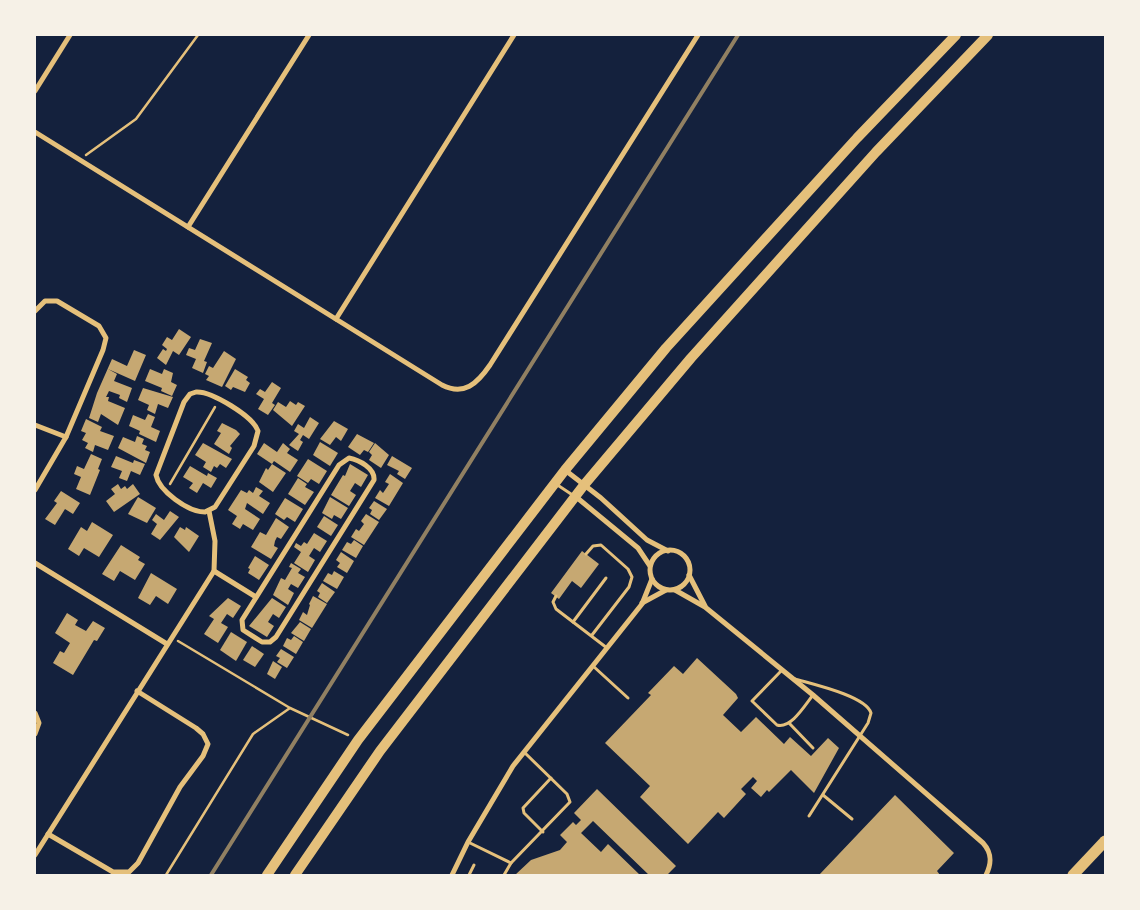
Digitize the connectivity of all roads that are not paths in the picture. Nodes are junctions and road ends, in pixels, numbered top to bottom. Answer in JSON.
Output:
{"nodes":[{"id":1,"x":70,"y":35,"type":"edge"},
{"id":2,"x":308,"y":35,"type":"edge"},
{"id":3,"x":514,"y":35,"type":"edge"},
{"id":4,"x":698,"y":35,"type":"edge"},
{"id":5,"x":956,"y":35,"type":"edge"},
{"id":6,"x":988,"y":35,"type":"edge"},
{"id":7,"x":35,"y":91,"type":"edge"},
{"id":8,"x":35,"y":132,"type":"edge"},
{"id":9,"x":188,"y":227,"type":"junction"},
{"id":10,"x":35,"y":311,"type":"edge"},
{"id":11,"x":336,"y":319,"type":"junction"},
{"id":12,"x":35,"y":425,"type":"edge"},
{"id":13,"x":66,"y":437,"type":"junction"},
{"id":14,"x":565,"y":470,"type":"junction"},
{"id":15,"x":554,"y":483,"type":"junction"},
{"id":16,"x":584,"y":485,"type":"junction"},
{"id":17,"x":35,"y":490,"type":"edge"},
{"id":18,"x":575,"y":496,"type":"junction"},
{"id":19,"x":208,"y":511,"type":"junction"},
{"id":20,"x":668,"y":551,"type":"junction"},
{"id":21,"x":586,"y":554,"type":"dead end"},
{"id":22,"x":35,"y":563,"type":"edge"},
{"id":23,"x":650,"y":567,"type":"junction"},
{"id":24,"x":214,"y":571,"type":"junction"},
{"id":25,"x":689,"y":576,"type":"junction"},
{"id":26,"x":606,"y":578,"type":"dead end"},
{"id":27,"x":652,"y":579,"type":"junction"},
{"id":28,"x":666,"y":590,"type":"junction"},
{"id":29,"x":675,"y":590,"type":"junction"},
{"id":30,"x":556,"y":596,"type":"dead end"},
{"id":31,"x":256,"y":597,"type":"junction"},
{"id":32,"x":642,"y":604,"type":"junction"},
{"id":33,"x":705,"y":607,"type":"junction"},
{"id":34,"x":573,"y":622,"type":"junction"},
{"id":35,"x":592,"y":635,"type":"junction"},
{"id":36,"x":167,"y":644,"type":"junction"},
{"id":37,"x":607,"y":648,"type":"junction"},
{"id":38,"x":593,"y":666,"type":"junction"},
{"id":39,"x":782,"y":670,"type":"junction"},
{"id":40,"x":792,"y":678,"type":"junction"},
{"id":41,"x":137,"y":692,"type":"junction"},
{"id":42,"x":813,"y":695,"type":"junction"},
{"id":43,"x":628,"y":698,"type":"dead end"},
{"id":44,"x":35,"y":713,"type":"edge"},
{"id":45,"x":789,"y":723,"type":"junction"},
{"id":46,"x":35,"y":734,"type":"edge"},
{"id":47,"x":860,"y":734,"type":"junction"},
{"id":48,"x":813,"y":748,"type":"dead end"},
{"id":49,"x":524,"y":752,"type":"junction"},
{"id":50,"x":551,"y":778,"type":"junction"},
{"id":51,"x":823,"y":795,"type":"junction"},
{"id":52,"x":809,"y":816,"type":"dead end"},
{"id":53,"x":852,"y":819,"type":"dead end"},
{"id":54,"x":543,"y":832,"type":"junction"},
{"id":55,"x":48,"y":834,"type":"junction"},
{"id":56,"x":1105,"y":841,"type":"edge"},
{"id":57,"x":468,"y":842,"type":"junction"},
{"id":58,"x":35,"y":855,"type":"edge"},
{"id":59,"x":512,"y":864,"type":"junction"},
{"id":60,"x":474,"y":865,"type":"dead end"},
{"id":61,"x":267,"y":875,"type":"edge"},
{"id":62,"x":295,"y":875,"type":"edge"},
{"id":63,"x":452,"y":875,"type":"edge"},
{"id":64,"x":469,"y":875,"type":"edge"},
{"id":65,"x":504,"y":875,"type":"edge"},
{"id":66,"x":986,"y":875,"type":"edge"},
{"id":67,"x":1073,"y":875,"type":"edge"}],
"edges":[{"from":1,"to":7,"type":"street"},
{"from":2,"to":9,"type":"street"},
{"from":3,"to":11,"type":"street"},
{"from":4,"to":11,"type":"street"},
{"from":5,"to":14,"type":"main road"},
{"from":6,"to":16,"type":"main road"},
{"from":8,"to":9,"type":"street"},
{"from":9,"to":11,"type":"street"},
{"from":10,"to":13,"type":"street"},
{"from":12,"to":13,"type":"street"},
{"from":13,"to":17,"type":"street"},
{"from":14,"to":15,"type":"main road"},
{"from":14,"to":16,"type":"street"},
{"from":15,"to":18,"type":"lane"},
{"from":15,"to":61,"type":"main road"},
{"from":16,"to":18,"type":"main road"},
{"from":16,"to":20,"type":"street"},
{"from":18,"to":23,"type":"street"},
{"from":18,"to":62,"type":"main road"},
{"from":19,"to":19,"type":"street"},
{"from":19,"to":24,"type":"street"},
{"from":20,"to":23,"type":"street"},
{"from":20,"to":25,"type":"street"},
{"from":21,"to":35,"type":"lane"},
{"from":22,"to":36,"type":"street"},
{"from":23,"to":27,"type":"street"},
{"from":24,"to":31,"type":"street"},
{"from":24,"to":36,"type":"street"},
{"from":25,"to":29,"type":"street"},
{"from":25,"to":33,"type":"street"},
{"from":26,"to":34,"type":"lane"},
{"from":27,"to":28,"type":"street"},
{"from":27,"to":32,"type":"street"},
{"from":28,"to":29,"type":"street"},
{"from":28,"to":32,"type":"street"},
{"from":29,"to":33,"type":"street"},
{"from":30,"to":34,"type":"lane"},
{"from":31,"to":31,"type":"street"},
{"from":32,"to":37,"type":"street"},
{"from":33,"to":39,"type":"street"},
{"from":34,"to":35,"type":"lane"},
{"from":35,"to":37,"type":"lane"},
{"from":36,"to":41,"type":"street"},
{"from":37,"to":38,"type":"street"},
{"from":38,"to":43,"type":"lane"},
{"from":38,"to":49,"type":"street"},
{"from":39,"to":40,"type":"street"},
{"from":39,"to":45,"type":"lane"},
{"from":40,"to":42,"type":"street"},
{"from":40,"to":47,"type":"lane"},
{"from":41,"to":55,"type":"street"},
{"from":41,"to":55,"type":"street"},
{"from":42,"to":45,"type":"lane"},
{"from":42,"to":47,"type":"street"},
{"from":44,"to":46,"type":"street"},
{"from":45,"to":48,"type":"lane"},
{"from":47,"to":51,"type":"lane"},
{"from":47,"to":66,"type":"street"},
{"from":49,"to":50,"type":"lane"},
{"from":49,"to":57,"type":"street"},
{"from":50,"to":54,"type":"lane"},
{"from":50,"to":54,"type":"lane"},
{"from":51,"to":52,"type":"lane"},
{"from":51,"to":53,"type":"lane"},
{"from":54,"to":59,"type":"lane"},
{"from":55,"to":58,"type":"street"},
{"from":56,"to":67,"type":"highway"},
{"from":57,"to":59,"type":"lane"},
{"from":57,"to":63,"type":"street"},
{"from":59,"to":65,"type":"lane"},
{"from":60,"to":64,"type":"lane"}]}
